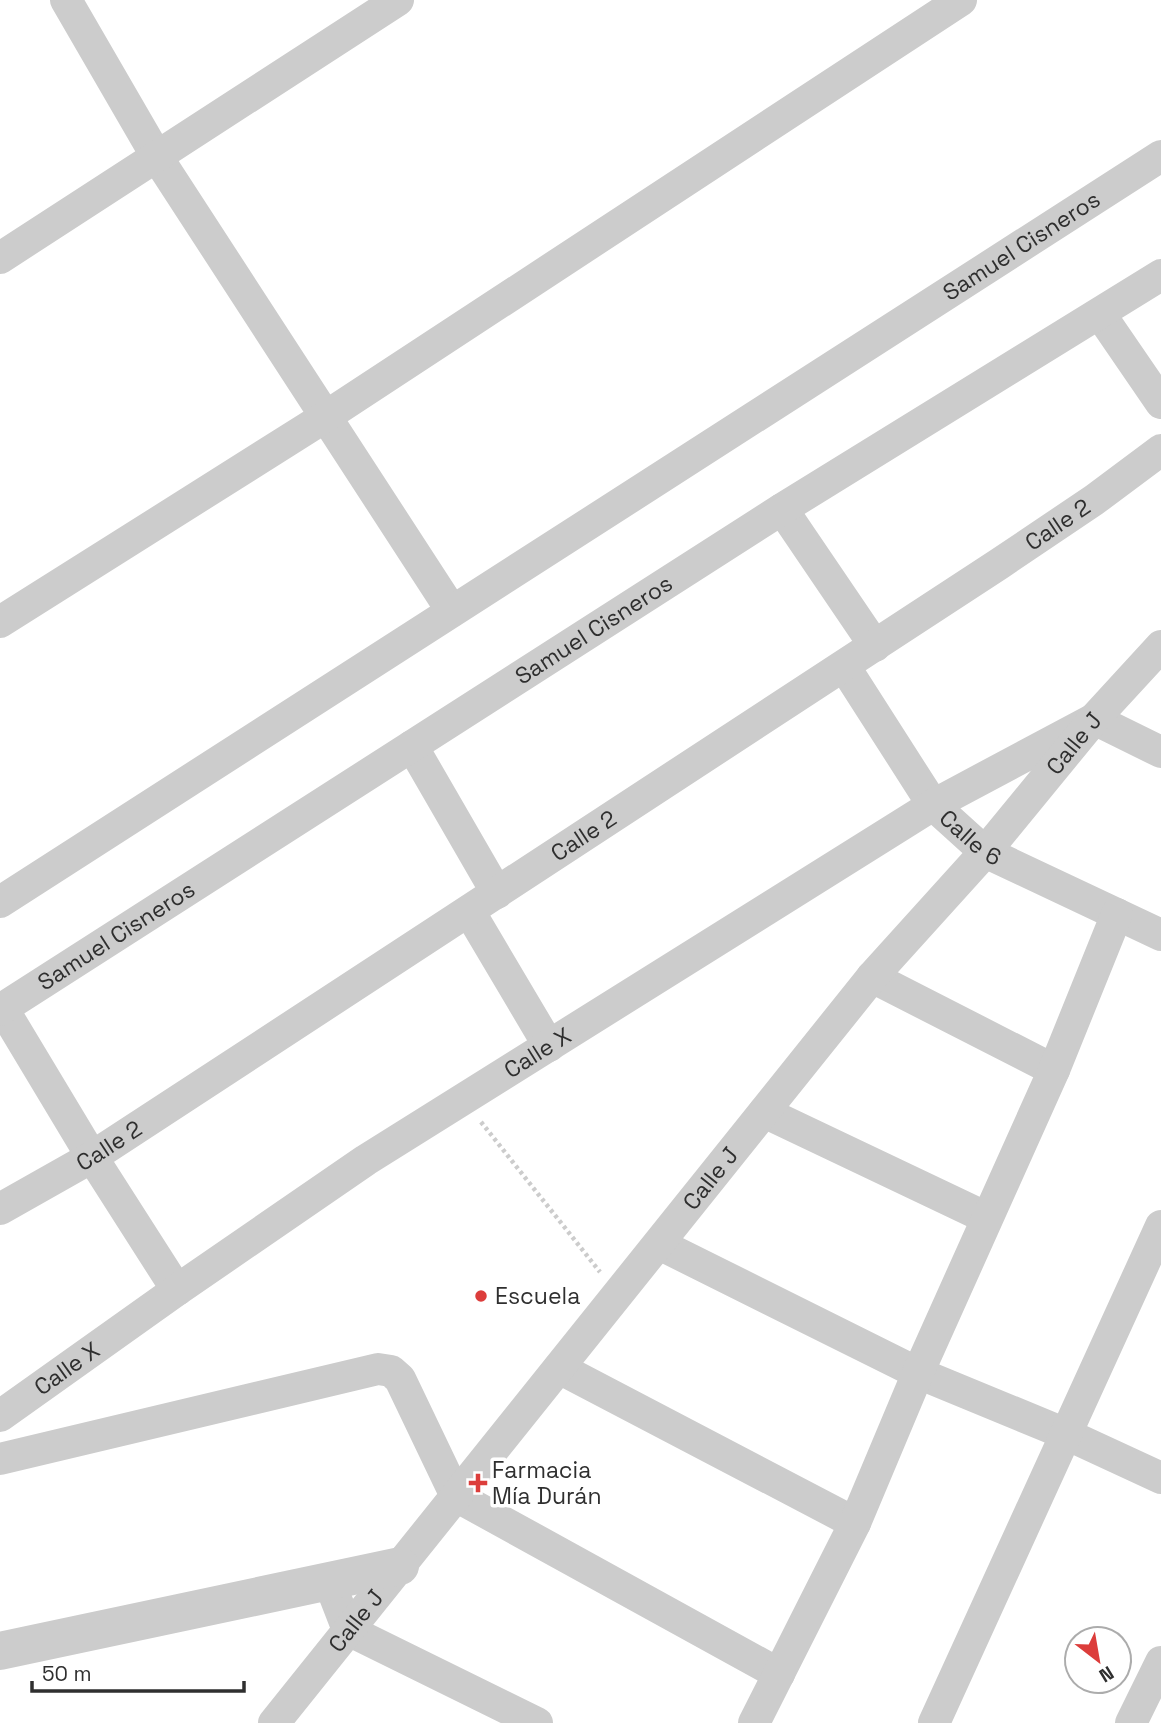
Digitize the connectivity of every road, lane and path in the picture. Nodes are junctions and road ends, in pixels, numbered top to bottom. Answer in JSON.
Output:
{"nodes":[{"id":1,"x":66,"y":0,"type":"edge"},
{"id":2,"x":398,"y":0,"type":"edge"},
{"id":3,"x":961,"y":0,"type":"edge"},
{"id":4,"x":1161,"y":156,"type":"edge"},
{"id":5,"x":156,"y":157,"type":"junction"},
{"id":6,"x":0,"y":258,"type":"edge"},
{"id":7,"x":1161,"y":275,"type":"edge"},
{"id":8,"x":1100,"y":314,"type":"junction"},
{"id":9,"x":1161,"y":403,"type":"edge"},
{"id":10,"x":325,"y":417,"type":"junction"},
{"id":11,"x":1161,"y":450,"type":"edge"},
{"id":12,"x":782,"y":509,"type":"junction"},
{"id":13,"x":452,"y":611,"type":"junction"},
{"id":14,"x":0,"y":622,"type":"edge"},
{"id":15,"x":875,"y":646,"type":"junction"},
{"id":16,"x":1161,"y":646,"type":"edge"},
{"id":17,"x":844,"y":666,"type":"junction"},
{"id":18,"x":1094,"y":719,"type":"junction"},
{"id":19,"x":412,"y":746,"type":"junction"},
{"id":20,"x":1161,"y":752,"type":"edge"},
{"id":21,"x":933,"y":805,"type":"junction"},
{"id":22,"x":985,"y":852,"type":"junction"},
{"id":23,"x":497,"y":893,"type":"junction"},
{"id":24,"x":0,"y":902,"type":"edge"},
{"id":25,"x":469,"y":911,"type":"junction"},
{"id":26,"x":1117,"y":914,"type":"junction"},
{"id":27,"x":1161,"y":935,"type":"edge"},
{"id":28,"x":872,"y":977,"type":"junction"},
{"id":29,"x":1,"y":1009,"type":"edge"},
{"id":30,"x":549,"y":1046,"type":"junction"},
{"id":31,"x":1054,"y":1070,"type":"junction"},
{"id":32,"x":463,"y":1100,"type":"junction"},
{"id":33,"x":764,"y":1112,"type":"junction"},
{"id":34,"x":92,"y":1157,"type":"junction"},
{"id":35,"x":0,"y":1209,"type":"edge"},
{"id":36,"x":987,"y":1218,"type":"junction"},
{"id":37,"x":1161,"y":1226,"type":"edge"},
{"id":38,"x":659,"y":1244,"type":"junction"},
{"id":39,"x":177,"y":1290,"type":"junction"},
{"id":40,"x":618,"y":1294,"type":"junction"},
{"id":41,"x":559,"y":1368,"type":"junction"},
{"id":42,"x":918,"y":1373,"type":"junction"},
{"id":43,"x":0,"y":1416,"type":"edge"},
{"id":44,"x":1066,"y":1434,"type":"junction"},
{"id":45,"x":0,"y":1458,"type":"edge"},
{"id":46,"x":1161,"y":1478,"type":"edge"},
{"id":47,"x":456,"y":1496,"type":"junction"},
{"id":48,"x":855,"y":1523,"type":"junction"},
{"id":49,"x":400,"y":1566,"type":"junction"},
{"id":50,"x":329,"y":1581,"type":"junction"},
{"id":51,"x":348,"y":1630,"type":"junction"},
{"id":52,"x":0,"y":1651,"type":"edge"},
{"id":53,"x":1161,"y":1662,"type":"edge"},
{"id":54,"x":779,"y":1674,"type":"junction"},
{"id":55,"x":274,"y":1723,"type":"edge"},
{"id":56,"x":537,"y":1723,"type":"edge"},
{"id":57,"x":754,"y":1723,"type":"edge"},
{"id":58,"x":934,"y":1723,"type":"edge"},
{"id":59,"x":1132,"y":1723,"type":"edge"}],
"edges":[{"from":1,"to":5,"type":"street"},
{"from":2,"to":5,"type":"street"},
{"from":3,"to":10,"type":"street"},
{"from":4,"to":13,"type":"street","name":"Samuel Cisneros"},
{"from":5,"to":6,"type":"street"},
{"from":5,"to":10,"type":"street"},
{"from":7,"to":8,"type":"street","name":"Samuel Cisneros"},
{"from":8,"to":9,"type":"street"},
{"from":8,"to":12,"type":"street","name":"Samuel Cisneros"},
{"from":10,"to":13,"type":"street"},
{"from":10,"to":14,"type":"street"},
{"from":11,"to":15,"type":"street","name":"Calle 2"},
{"from":12,"to":15,"type":"street"},
{"from":12,"to":19,"type":"street","name":"Samuel Cisneros"},
{"from":13,"to":24,"type":"street","name":"Samuel Cisneros"},
{"from":15,"to":17,"type":"street","name":"Calle 2"},
{"from":16,"to":18,"type":"street","name":"Calle J"},
{"from":17,"to":21,"type":"street","name":"Calle 6"},
{"from":17,"to":23,"type":"street","name":"Calle 2"},
{"from":18,"to":20,"type":"street"},
{"from":18,"to":21,"type":"street","name":"Calle X"},
{"from":18,"to":22,"type":"street","name":"Calle J"},
{"from":19,"to":23,"type":"street"},
{"from":19,"to":29,"type":"street","name":"Samuel Cisneros"},
{"from":21,"to":22,"type":"street","name":"Calle 6"},
{"from":21,"to":30,"type":"street","name":"Calle X"},
{"from":22,"to":26,"type":"street","name":"Calle 6"},
{"from":22,"to":28,"type":"street","name":"Calle J"},
{"from":23,"to":25,"type":"street","name":"Calle 2"},
{"from":25,"to":30,"type":"street"},
{"from":25,"to":34,"type":"street","name":"Calle 2"},
{"from":26,"to":27,"type":"street","name":"Calle 6"},
{"from":26,"to":31,"type":"street"},
{"from":28,"to":31,"type":"street"},
{"from":28,"to":33,"type":"street","name":"Calle J"},
{"from":29,"to":34,"type":"street"},
{"from":30,"to":32,"type":"street","name":"Calle X"},
{"from":31,"to":36,"type":"street"},
{"from":32,"to":39,"type":"street","name":"Calle X"},
{"from":32,"to":40,"type":"path"},
{"from":33,"to":36,"type":"street"},
{"from":33,"to":38,"type":"street","name":"Calle J"},
{"from":34,"to":35,"type":"street","name":"Calle 2"},
{"from":34,"to":39,"type":"street"},
{"from":36,"to":42,"type":"street"},
{"from":37,"to":44,"type":"street"},
{"from":38,"to":40,"type":"street","name":"Calle J"},
{"from":38,"to":42,"type":"street"},
{"from":39,"to":43,"type":"street","name":"Calle X"},
{"from":40,"to":41,"type":"street","name":"Calle J"},
{"from":41,"to":47,"type":"street","name":"Calle J"},
{"from":41,"to":48,"type":"street"},
{"from":42,"to":44,"type":"street"},
{"from":42,"to":48,"type":"street"},
{"from":44,"to":46,"type":"street"},
{"from":44,"to":58,"type":"street"},
{"from":45,"to":47,"type":"street"},
{"from":47,"to":49,"type":"street","name":"Calle J"},
{"from":47,"to":54,"type":"street"},
{"from":48,"to":54,"type":"street"},
{"from":49,"to":50,"type":"street"},
{"from":49,"to":51,"type":"street","name":"Calle J"},
{"from":50,"to":51,"type":"street"},
{"from":50,"to":52,"type":"street"},
{"from":51,"to":55,"type":"street","name":"Calle J"},
{"from":51,"to":56,"type":"street"},
{"from":53,"to":59,"type":"street"},
{"from":54,"to":57,"type":"street"}]}
